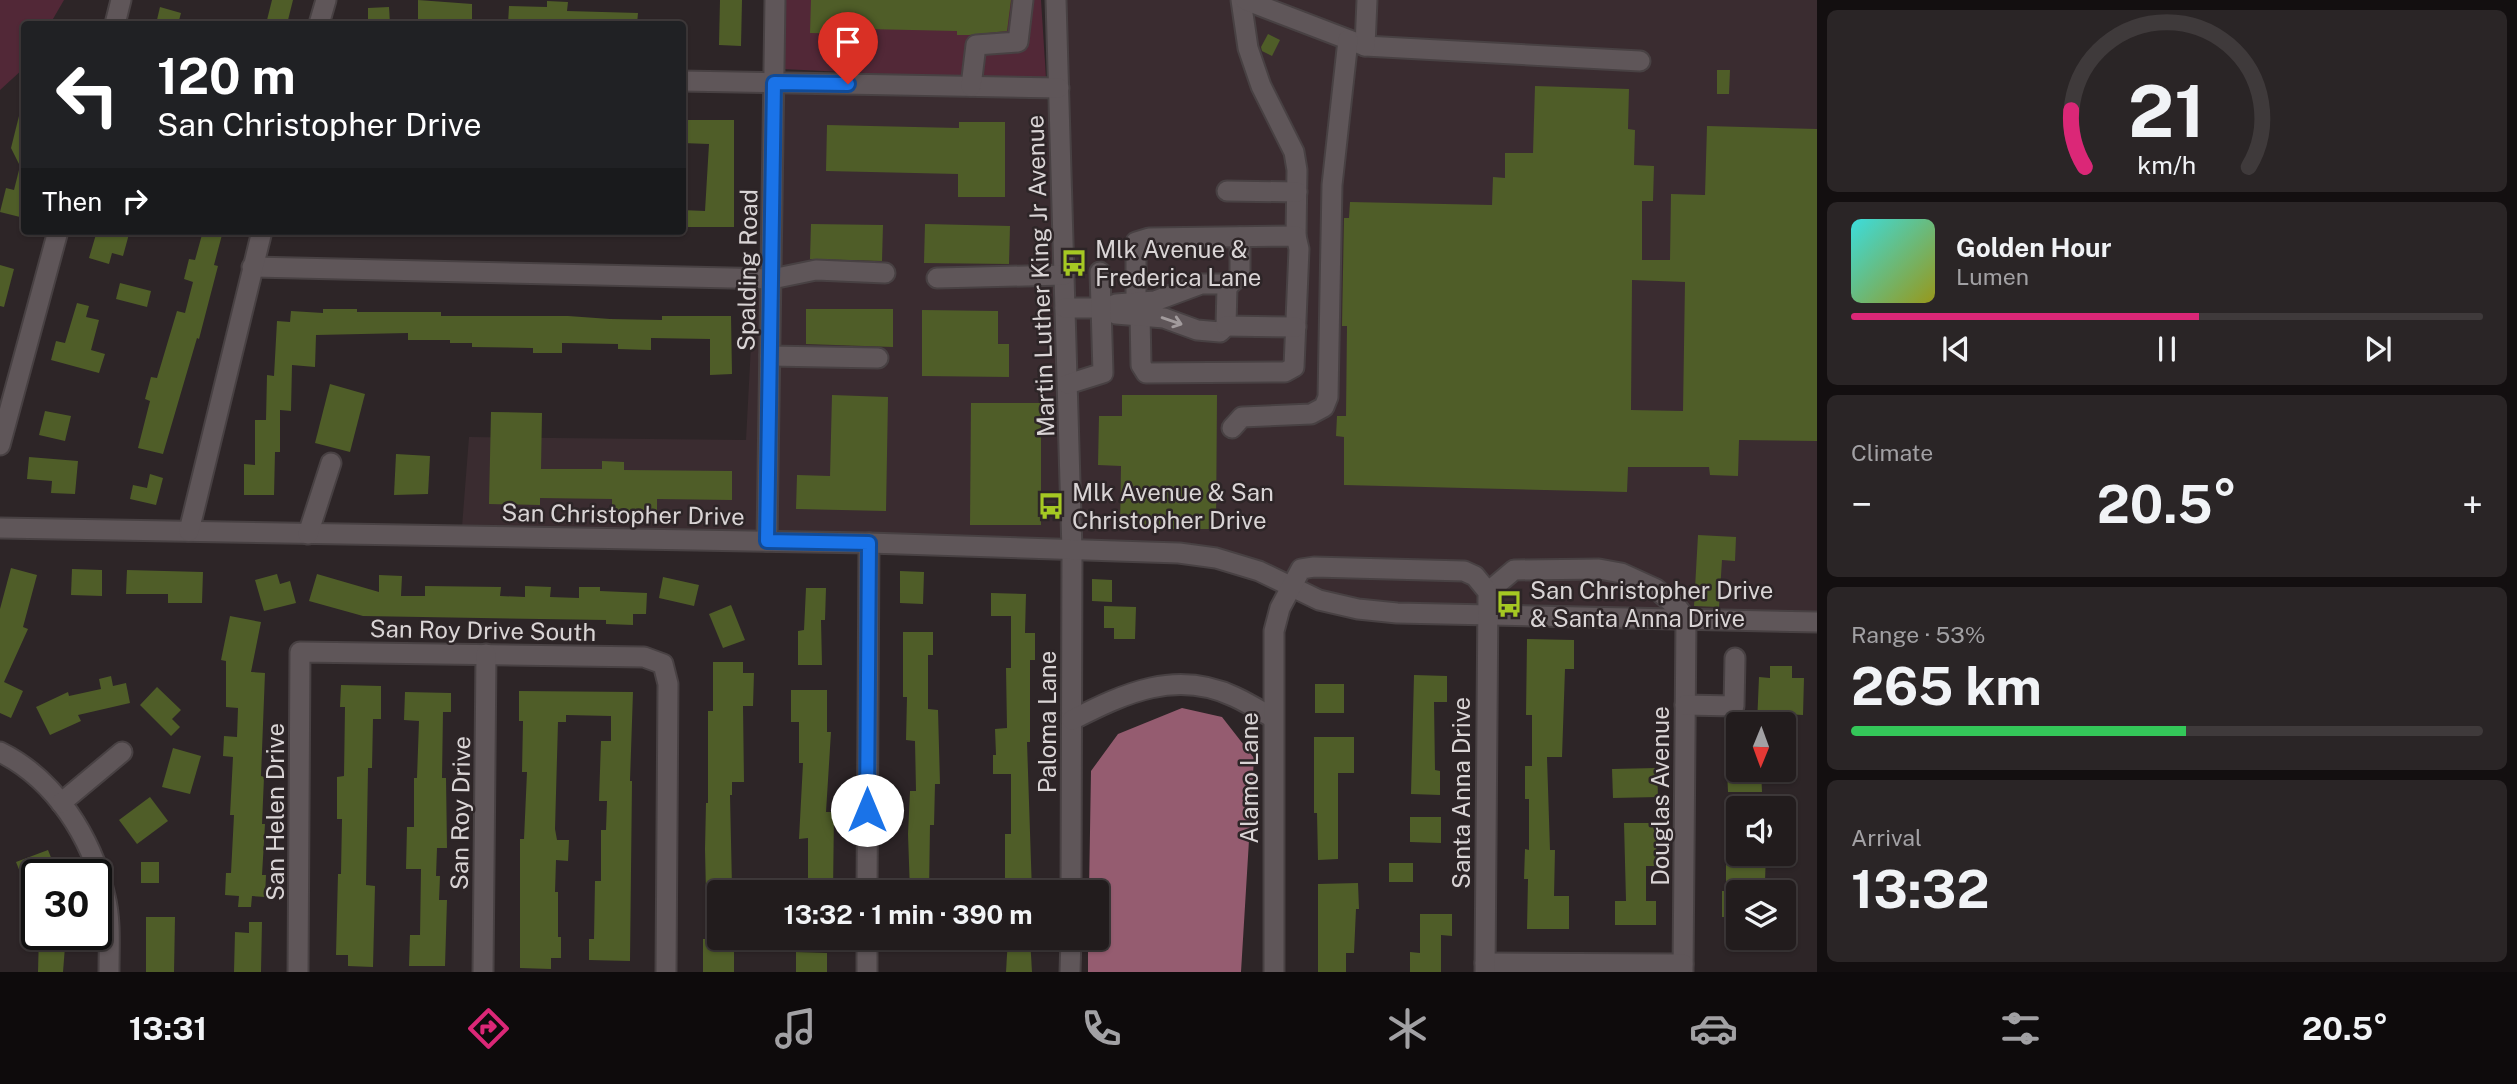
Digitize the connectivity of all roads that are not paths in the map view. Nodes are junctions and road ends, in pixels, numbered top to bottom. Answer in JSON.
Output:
{"nodes":[{"id":1,"x":121,"y":0,"type":"edge"},
{"id":2,"x":326,"y":0,"type":"edge"},
{"id":3,"x":775,"y":0,"type":"edge"},
{"id":4,"x":1023,"y":0,"type":"edge"},
{"id":5,"x":1056,"y":0,"type":"edge"},
{"id":6,"x":1243,"y":0,"type":"edge"},
{"id":7,"x":1367,"y":0,"type":"edge"},
{"id":8,"x":116,"y":21,"type":"edge"},
{"id":9,"x":320,"y":21,"type":"edge"},
{"id":10,"x":1357,"y":43,"type":"junction"},
{"id":11,"x":1640,"y":61,"type":"dead end"},
{"id":12,"x":686,"y":81,"type":"edge"},
{"id":13,"x":774,"y":83,"type":"junction"},
{"id":14,"x":971,"y":86,"type":"junction"},
{"id":15,"x":1059,"y":88,"type":"junction"},
{"id":16,"x":1227,"y":191,"type":"dead end"},
{"id":17,"x":1297,"y":192,"type":"junction"},
{"id":18,"x":57,"y":235,"type":"edge"},
{"id":19,"x":261,"y":235,"type":"edge"},
{"id":20,"x":1296,"y":236,"type":"junction"},
{"id":21,"x":1240,"y":237,"type":"junction"},
{"id":22,"x":252,"y":267,"type":"junction"},
{"id":23,"x":1100,"y":272,"type":"dead end"},
{"id":24,"x":885,"y":273,"type":"dead end"},
{"id":25,"x":1064,"y":275,"type":"junction"},
{"id":26,"x":937,"y":278,"type":"dead end"},
{"id":27,"x":772,"y":279,"type":"junction"},
{"id":28,"x":1227,"y":287,"type":"junction"},
{"id":29,"x":1065,"y":308,"type":"junction"},
{"id":30,"x":1104,"y":308,"type":"junction"},
{"id":31,"x":1138,"y":309,"type":"junction"},
{"id":32,"x":1226,"y":326,"type":"junction"},
{"id":33,"x":1296,"y":327,"type":"junction"},
{"id":34,"x":770,"y":356,"type":"junction"},
{"id":35,"x":878,"y":358,"type":"dead end"},
{"id":36,"x":1068,"y":384,"type":"junction"},
{"id":37,"x":1232,"y":428,"type":"dead end"},
{"id":38,"x":0,"y":444,"type":"edge"},
{"id":39,"x":331,"y":463,"type":"dead end"},
{"id":40,"x":0,"y":528,"type":"edge"},
{"id":41,"x":189,"y":531,"type":"junction"},
{"id":42,"x":308,"y":534,"type":"junction"},
{"id":43,"x":767,"y":541,"type":"junction"},
{"id":44,"x":869,"y":543,"type":"junction"},
{"id":45,"x":1072,"y":551,"type":"junction"},
{"id":46,"x":1291,"y":586,"type":"junction"},
{"id":47,"x":1488,"y":592,"type":"junction"},
{"id":48,"x":1487,"y":615,"type":"junction"},
{"id":49,"x":1686,"y":620,"type":"junction"},
{"id":50,"x":1817,"y":622,"type":"edge"},
{"id":51,"x":300,"y":652,"type":"joint"},
{"id":52,"x":486,"y":654,"type":"junction"},
{"id":53,"x":1735,"y":658,"type":"dead end"},
{"id":54,"x":1685,"y":705,"type":"junction"},
{"id":55,"x":1273,"y":718,"type":"junction"},
{"id":56,"x":1072,"y":720,"type":"junction"},
{"id":57,"x":0,"y":752,"type":"edge"},
{"id":58,"x":122,"y":752,"type":"dead end"},
{"id":59,"x":61,"y":803,"type":"junction"},
{"id":60,"x":867,"y":880,"type":"edge"},
{"id":61,"x":1071,"y":880,"type":"edge"},
{"id":62,"x":867,"y":950,"type":"edge"},
{"id":63,"x":1071,"y":950,"type":"edge"},
{"id":64,"x":1485,"y":967,"type":"edge"},
{"id":65,"x":1683,"y":968,"type":"edge"},
{"id":66,"x":109,"y":972,"type":"edge"},
{"id":67,"x":298,"y":972,"type":"edge"},
{"id":68,"x":483,"y":972,"type":"edge"},
{"id":69,"x":666,"y":972,"type":"edge"},
{"id":70,"x":867,"y":972,"type":"edge"},
{"id":71,"x":1070,"y":972,"type":"edge"},
{"id":72,"x":1274,"y":972,"type":"edge"}],
"edges":[{"from":1,"to":8,"type":"street"},
{"from":2,"to":9,"type":"street"},
{"from":3,"to":13,"type":"street","name":"Spalding Road"},
{"from":4,"to":14,"type":"street"},
{"from":5,"to":15,"type":"street","name":"Martin Luther King Jr Avenue"},
{"from":6,"to":10,"type":"street"},
{"from":6,"to":17,"type":"street"},
{"from":7,"to":10,"type":"street"},
{"from":10,"to":11,"type":"street"},
{"from":10,"to":37,"type":"street"},
{"from":12,"to":13,"type":"street"},
{"from":13,"to":14,"type":"street"},
{"from":13,"to":27,"type":"street","name":"Spalding Road"},
{"from":14,"to":15,"type":"street"},
{"from":15,"to":25,"type":"street","name":"Martin Luther King Jr Avenue"},
{"from":16,"to":17,"type":"street"},
{"from":17,"to":20,"type":"street"},
{"from":18,"to":38,"type":"street"},
{"from":19,"to":22,"type":"street"},
{"from":20,"to":21,"type":"street"},
{"from":20,"to":33,"type":"street"},
{"from":21,"to":28,"type":"street"},
{"from":21,"to":31,"type":"street"},
{"from":22,"to":27,"type":"street"},
{"from":22,"to":41,"type":"street"},
{"from":23,"to":30,"type":"street"},
{"from":24,"to":27,"type":"street"},
{"from":25,"to":26,"type":"street"},
{"from":25,"to":29,"type":"street","name":"Martin Luther King Jr Avenue"},
{"from":27,"to":34,"type":"street","name":"Spalding Road"},
{"from":28,"to":31,"type":"street"},
{"from":28,"to":32,"type":"street"},
{"from":29,"to":30,"type":"street"},
{"from":29,"to":36,"type":"street","name":"Martin Luther King Jr Avenue"},
{"from":30,"to":31,"type":"street"},
{"from":30,"to":36,"type":"street"},
{"from":31,"to":32,"type":"street","one_way":true},
{"from":31,"to":33,"type":"street"},
{"from":32,"to":33,"type":"street"},
{"from":34,"to":35,"type":"street"},
{"from":34,"to":43,"type":"street","name":"Spalding Road"},
{"from":36,"to":45,"type":"street","name":"Martin Luther King Jr Avenue"},
{"from":39,"to":42,"type":"street"},
{"from":40,"to":41,"type":"street","name":"San Christopher Drive"},
{"from":41,"to":42,"type":"street","name":"San Christopher Drive"},
{"from":42,"to":43,"type":"street","name":"San Christopher Drive"},
{"from":43,"to":44,"type":"street","name":"San Christopher Drive"},
{"from":44,"to":45,"type":"street","name":"San Christopher Drive"},
{"from":44,"to":60,"type":"street"},
{"from":45,"to":46,"type":"street","name":"San Christopher Drive"},
{"from":45,"to":56,"type":"street","name":"Paloma Lane"},
{"from":46,"to":47,"type":"street"},
{"from":46,"to":48,"type":"street","name":"San Christopher Drive"},
{"from":46,"to":55,"type":"street","name":"Alamo Lane"},
{"from":47,"to":48,"type":"street","name":"Santa Anna Drive"},
{"from":47,"to":49,"type":"street"},
{"from":48,"to":49,"type":"street","name":"San Christopher Drive"},
{"from":48,"to":64,"type":"street","name":"Santa Anna Drive"},
{"from":49,"to":50,"type":"street","name":"San Christopher Drive"},
{"from":49,"to":54,"type":"street","name":"Douglas Avenue"},
{"from":51,"to":52,"type":"street","name":"San Roy Drive South"},
{"from":51,"to":67,"type":"street","name":"San Helen Drive"},
{"from":52,"to":68,"type":"street","name":"San Roy Drive"},
{"from":52,"to":69,"type":"street","name":"San Roy Drive South"},
{"from":53,"to":54,"type":"street"},
{"from":54,"to":65,"type":"street","name":"Douglas Avenue"},
{"from":55,"to":56,"type":"street"},
{"from":55,"to":72,"type":"street","name":"Alamo Lane"},
{"from":56,"to":61,"type":"street","name":"Paloma Lane"},
{"from":57,"to":59,"type":"street"},
{"from":58,"to":59,"type":"street"},
{"from":59,"to":66,"type":"street"},
{"from":62,"to":70,"type":"street"},
{"from":63,"to":71,"type":"street"},
{"from":64,"to":65,"type":"street"}]}
